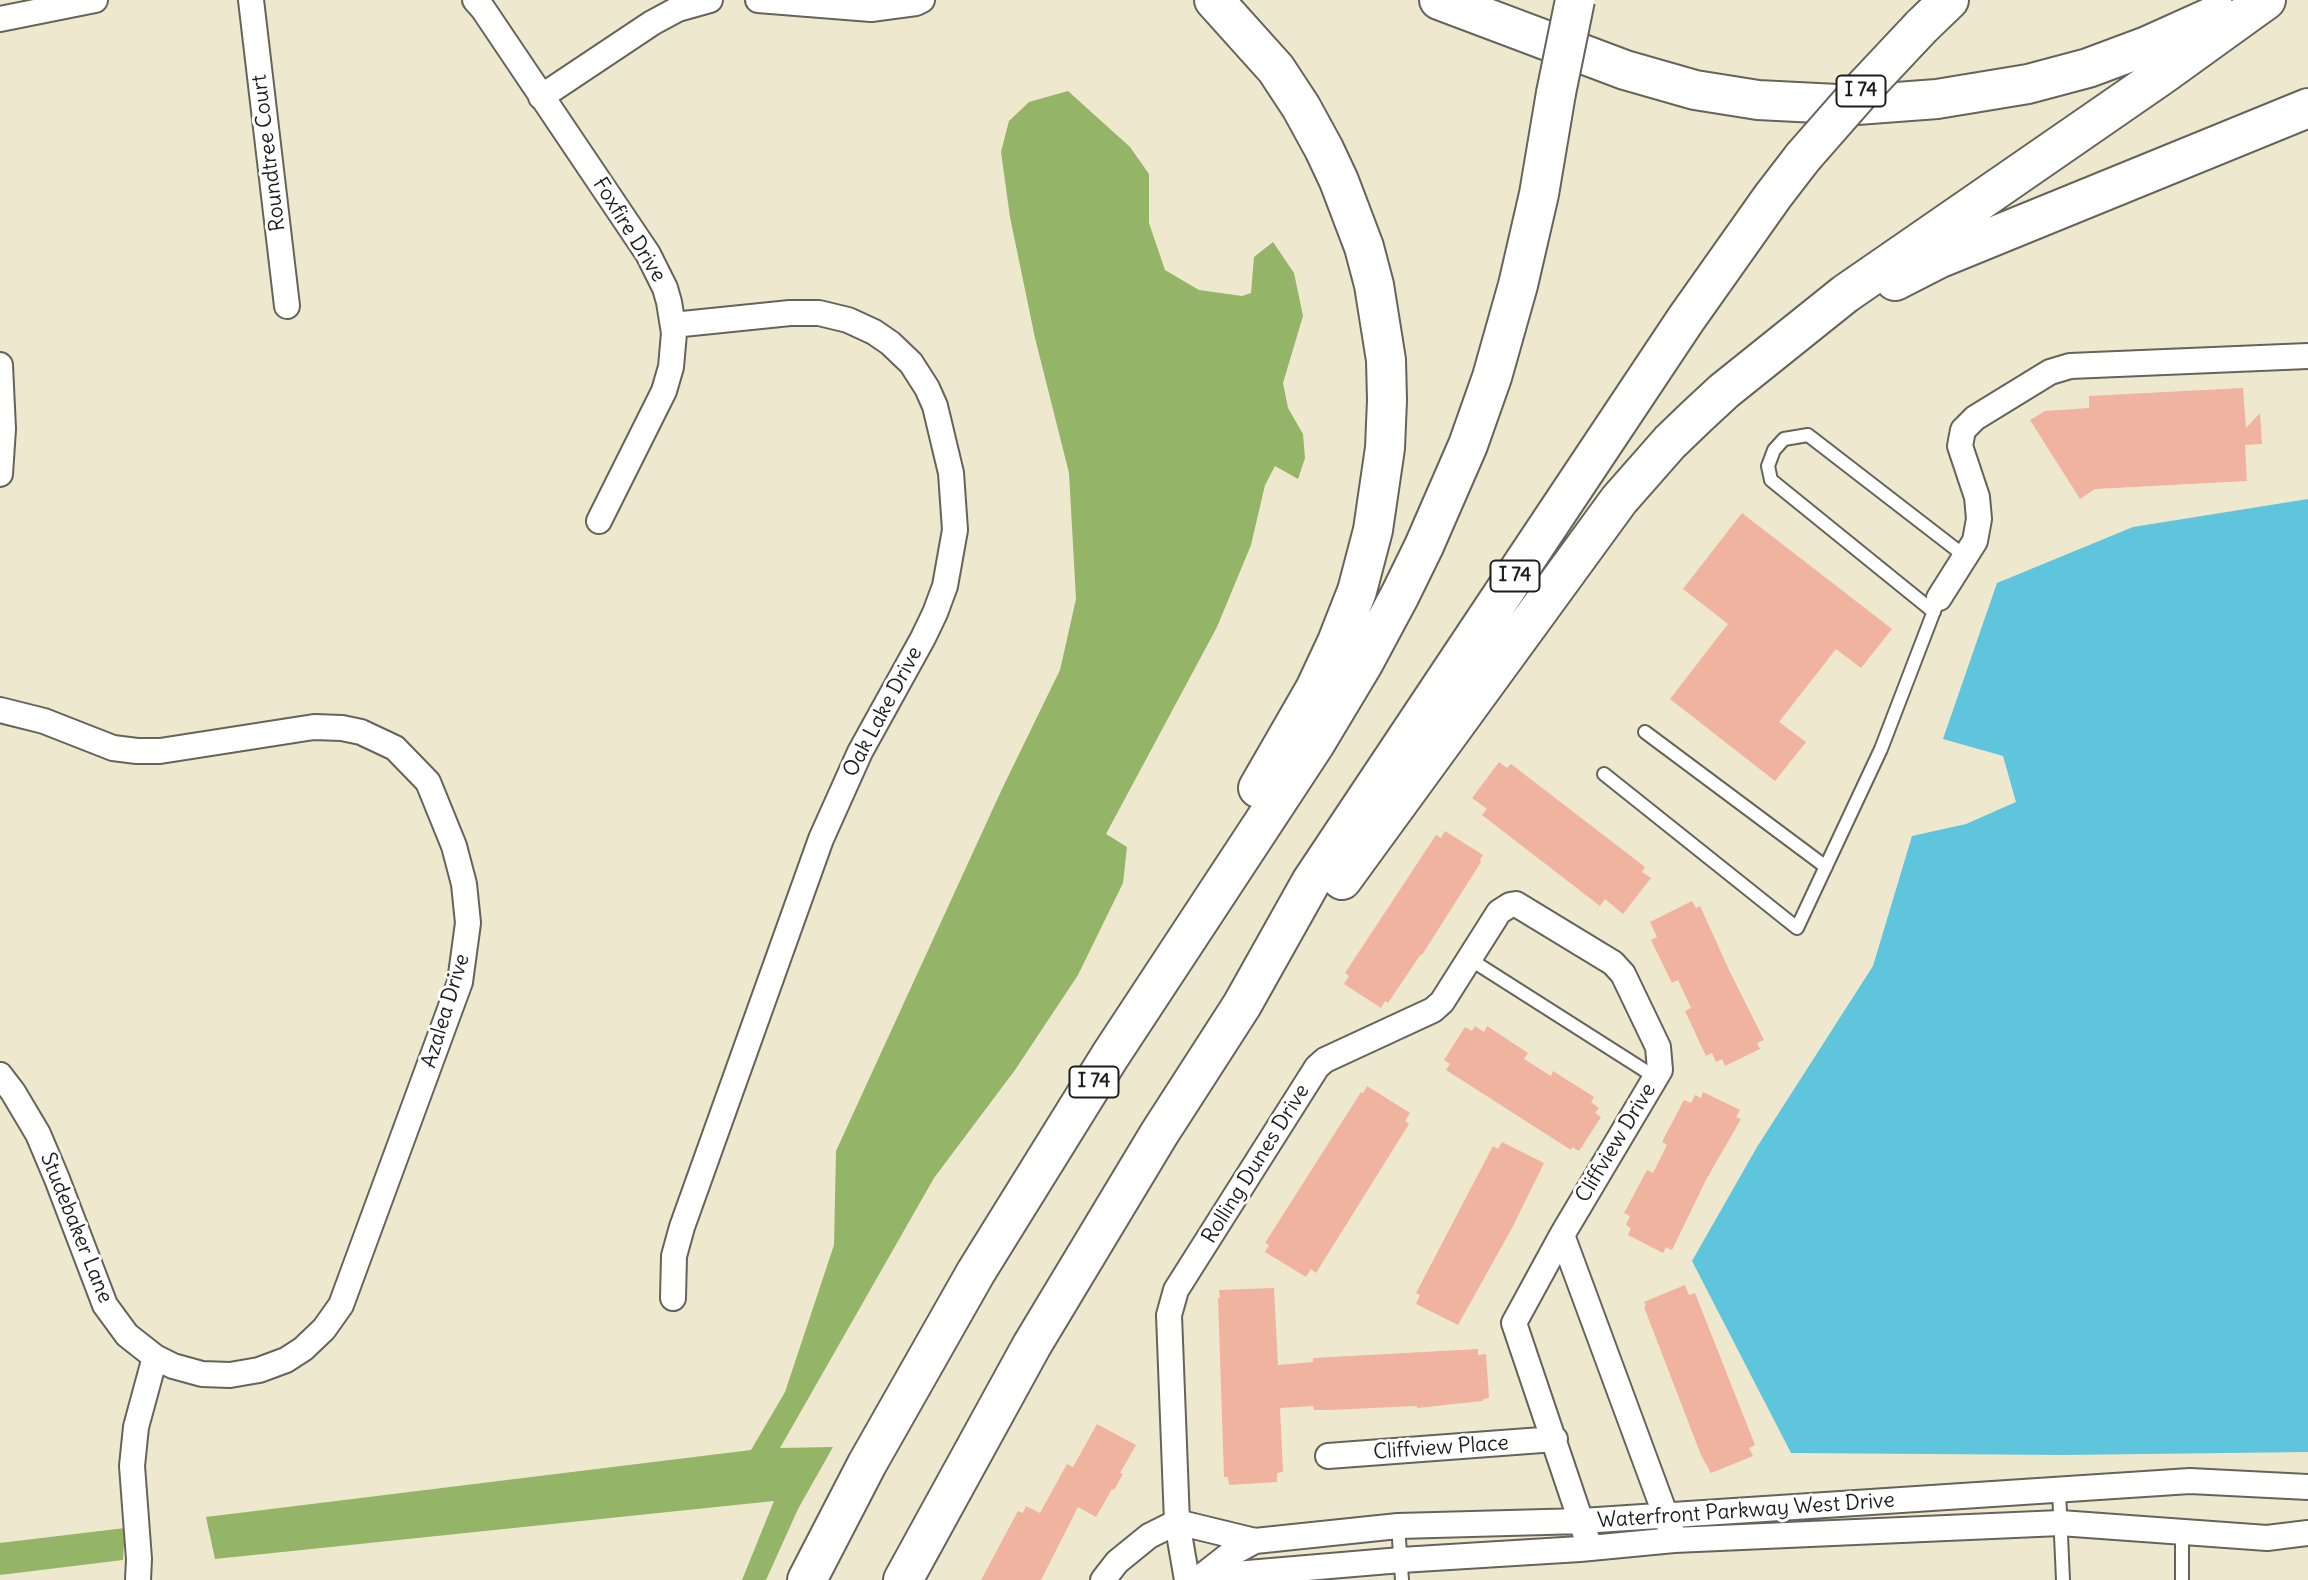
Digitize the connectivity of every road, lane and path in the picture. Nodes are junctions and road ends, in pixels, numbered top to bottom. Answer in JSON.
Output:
{"nodes":[{"id":1,"x":95,"y":0,"type":"edge"},
{"id":2,"x":251,"y":0,"type":"edge"},
{"id":3,"x":475,"y":0,"type":"edge"},
{"id":4,"x":710,"y":0,"type":"edge"},
{"id":5,"x":758,"y":0,"type":"edge"},
{"id":6,"x":922,"y":0,"type":"edge"},
{"id":7,"x":1214,"y":0,"type":"edge"},
{"id":8,"x":1439,"y":0,"type":"edge"},
{"id":9,"x":1575,"y":0,"type":"edge"},
{"id":10,"x":1949,"y":0,"type":"edge"},
{"id":11,"x":2243,"y":0,"type":"edge"},
{"id":12,"x":2266,"y":0,"type":"edge"},
{"id":13,"x":0,"y":19,"type":"edge"},
{"id":14,"x":541,"y":97,"type":"junction"},
{"id":15,"x":2308,"y":108,"type":"edge"},
{"id":16,"x":287,"y":306,"type":"dead end"},
{"id":17,"x":673,"y":325,"type":"junction"},
{"id":18,"x":2308,"y":356,"type":"edge"},
{"id":19,"x":0,"y":365,"type":"edge"},
{"id":20,"x":1753,"y":368,"type":"junction"},
{"id":21,"x":0,"y":474,"type":"edge"},
{"id":22,"x":599,"y":521,"type":"dead end"},
{"id":23,"x":1966,"y":558,"type":"junction"},
{"id":24,"x":1936,"y":605,"type":"junction"},
{"id":25,"x":0,"y":710,"type":"edge"},
{"id":26,"x":1645,"y":733,"type":"dead end"},
{"id":27,"x":1604,"y":774,"type":"dead end"},
{"id":28,"x":1826,"y":867,"type":"junction"},
{"id":29,"x":1516,"y":904,"type":"joint"},
{"id":30,"x":1468,"y":958,"type":"junction"},
{"id":31,"x":1242,"y":1005,"type":"junction"},
{"id":32,"x":1110,"y":1056,"type":"junction"},
{"id":33,"x":0,"y":1075,"type":"edge"},
{"id":34,"x":1655,"y":1077,"type":"junction"},
{"id":35,"x":1562,"y":1235,"type":"junction"},
{"id":36,"x":673,"y":1298,"type":"dead end"},
{"id":37,"x":155,"y":1357,"type":"junction"},
{"id":38,"x":1555,"y":1439,"type":"junction"},
{"id":39,"x":1328,"y":1456,"type":"dead end"},
{"id":40,"x":2308,"y":1488,"type":"edge"},
{"id":41,"x":2059,"y":1491,"type":"junction"},
{"id":42,"x":1667,"y":1515,"type":"junction"},
{"id":43,"x":1582,"y":1521,"type":"junction"},
{"id":44,"x":1177,"y":1522,"type":"junction"},
{"id":45,"x":2060,"y":1523,"type":"junction"},
{"id":46,"x":1398,"y":1526,"type":"junction"},
{"id":47,"x":2182,"y":1531,"type":"junction"},
{"id":48,"x":2308,"y":1534,"type":"edge"},
{"id":49,"x":1674,"y":1540,"type":"junction"},
{"id":50,"x":1255,"y":1541,"type":"junction"},
{"id":51,"x":1590,"y":1548,"type":"junction"},
{"id":52,"x":1401,"y":1570,"type":"edge"},
{"id":53,"x":138,"y":1580,"type":"edge"},
{"id":54,"x":807,"y":1580,"type":"edge"},
{"id":55,"x":903,"y":1580,"type":"edge"},
{"id":56,"x":1103,"y":1580,"type":"edge"},
{"id":57,"x":1187,"y":1580,"type":"edge"},
{"id":58,"x":1197,"y":1580,"type":"edge"},
{"id":59,"x":1213,"y":1580,"type":"edge"},
{"id":60,"x":2063,"y":1580,"type":"edge"},
{"id":61,"x":2182,"y":1580,"type":"edge"}],
"edges":[{"from":1,"to":13,"type":"street"},
{"from":2,"to":16,"type":"street","name":"Roundtree Court"},
{"from":3,"to":14,"type":"street","name":"Foxfire Drive"},
{"from":4,"to":14,"type":"street"},
{"from":5,"to":6,"type":"street"},
{"from":7,"to":32,"type":"highway"},
{"from":8,"to":11,"type":"highway"},
{"from":9,"to":32,"type":"highway","number":"I 74","bridge":true},
{"from":10,"to":31,"type":"highway","number":"I 74","bridge":true},
{"from":12,"to":20,"type":"highway"},
{"from":14,"to":17,"type":"street","name":"Foxfire Drive"},
{"from":15,"to":20,"type":"highway"},
{"from":17,"to":22,"type":"street","name":"Foxfire Drive"},
{"from":17,"to":36,"type":"street","name":"Oak Lake Drive"},
{"from":18,"to":23,"type":"street"},
{"from":19,"to":21,"type":"street"},
{"from":20,"to":31,"type":"highway"},
{"from":23,"to":24,"type":"street"},
{"from":23,"to":24,"type":"lane"},
{"from":24,"to":28,"type":"lane"},
{"from":25,"to":37,"type":"street","name":"Azalea Drive"},
{"from":26,"to":28,"type":"lane"},
{"from":27,"to":28,"type":"lane"},
{"from":29,"to":30,"type":"street","name":"Rolling Dunes Drive"},
{"from":29,"to":34,"type":"street","name":"Cliffview Drive"},
{"from":30,"to":34,"type":"lane"},
{"from":30,"to":44,"type":"street","name":"Rolling Dunes Drive"},
{"from":31,"to":55,"type":"highway","number":"I 74"},
{"from":32,"to":54,"type":"highway","number":"I 74"},
{"from":33,"to":37,"type":"street","name":"Studebaker Lane"},
{"from":34,"to":35,"type":"street","name":"Cliffview Drive"},
{"from":35,"to":38,"type":"street","name":"Cliffview Drive"},
{"from":35,"to":42,"type":"street"},
{"from":37,"to":53,"type":"street"},
{"from":38,"to":39,"type":"street","name":"Cliffview Place"},
{"from":38,"to":43,"type":"street","name":"Cliffview Drive"},
{"from":40,"to":41,"type":"street","name":"Waterfront Parkway West Drive"},
{"from":41,"to":42,"type":"street","name":"Waterfront Parkway West Drive"},
{"from":41,"to":45,"type":"lane"},
{"from":42,"to":43,"type":"street","name":"Waterfront Parkway West Drive"},
{"from":42,"to":49,"type":"street"},
{"from":43,"to":46,"type":"street","name":"Waterfront Parkway West Drive"},
{"from":43,"to":51,"type":"street","name":"Cliffview Drive"},
{"from":44,"to":50,"type":"street"},
{"from":44,"to":56,"type":"street"},
{"from":44,"to":57,"type":"street","name":"Rolling Dunes Drive"},
{"from":45,"to":47,"type":"street","name":"Waterfront Parkway West Drive"},
{"from":45,"to":49,"type":"street","name":"Waterfront Parkway West Drive"},
{"from":45,"to":60,"type":"lane"},
{"from":46,"to":50,"type":"street","name":"Waterfront Parkway West Drive"},
{"from":46,"to":52,"type":"lane"},
{"from":47,"to":48,"type":"street","name":"Waterfront Parkway West Drive"},
{"from":47,"to":61,"type":"lane"},
{"from":49,"to":51,"type":"street","name":"Waterfront Parkway West Drive"},
{"from":50,"to":58,"type":"street","name":"Waterfront Parkway West Drive"},
{"from":51,"to":52,"type":"street","name":"Waterfront Parkway West Drive"},
{"from":52,"to":59,"type":"street","name":"Waterfront Parkway West Drive"}]}
